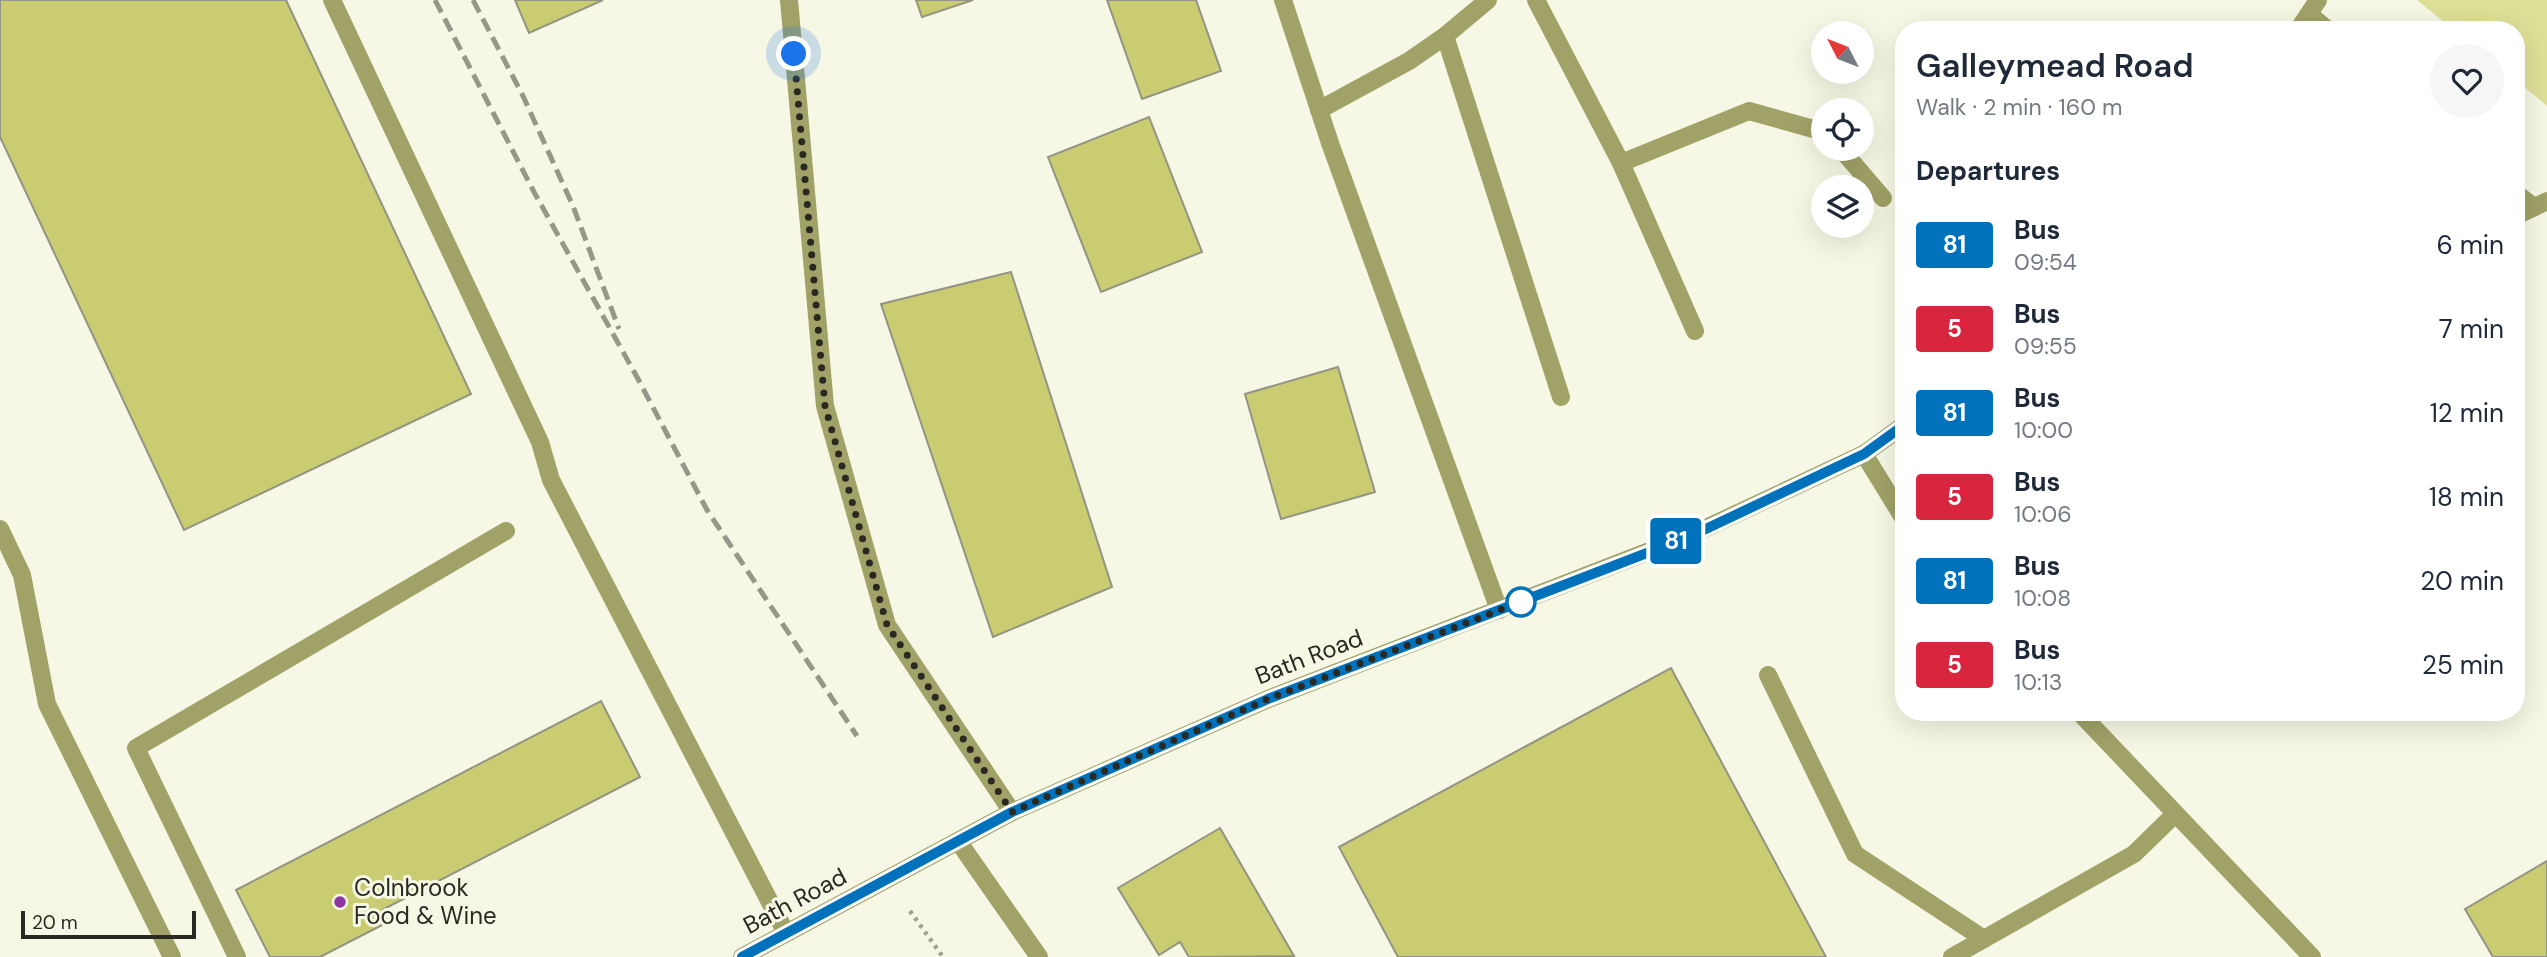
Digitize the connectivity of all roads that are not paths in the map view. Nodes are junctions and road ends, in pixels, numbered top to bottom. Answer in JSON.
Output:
{"nodes":[{"id":1,"x":332,"y":0,"type":"edge"},
{"id":2,"x":789,"y":0,"type":"edge"},
{"id":3,"x":1283,"y":0,"type":"edge"},
{"id":4,"x":1489,"y":0,"type":"edge"},
{"id":5,"x":1536,"y":0,"type":"edge"},
{"id":6,"x":1444,"y":36,"type":"junction"},
{"id":7,"x":1319,"y":110,"type":"junction"},
{"id":8,"x":1811,"y":128,"type":"edge"},
{"id":9,"x":1851,"y":161,"type":"edge"},
{"id":10,"x":1621,"y":163,"type":"junction"},
{"id":11,"x":1883,"y":198,"type":"dead end"},
{"id":12,"x":1695,"y":331,"type":"dead end"},
{"id":13,"x":1561,"y":397,"type":"dead end"},
{"id":14,"x":1895,"y":432,"type":"edge"},
{"id":15,"x":1864,"y":454,"type":"junction"},
{"id":16,"x":1895,"y":504,"type":"edge"},
{"id":17,"x":0,"y":529,"type":"edge"},
{"id":18,"x":506,"y":531,"type":"dead end"},
{"id":19,"x":1499,"y":610,"type":"junction"},
{"id":20,"x":1768,"y":675,"type":"dead end"},
{"id":21,"x":2087,"y":721,"type":"edge"},
{"id":22,"x":1012,"y":812,"type":"junction"},
{"id":23,"x":2174,"y":815,"type":"junction"},
{"id":24,"x":958,"y":841,"type":"junction"},
{"id":25,"x":786,"y":933,"type":"junction"},
{"id":26,"x":1984,"y":939,"type":"junction"},
{"id":27,"x":172,"y":957,"type":"edge"},
{"id":28,"x":237,"y":957,"type":"edge"},
{"id":29,"x":742,"y":957,"type":"edge"},
{"id":30,"x":1039,"y":957,"type":"edge"},
{"id":31,"x":1952,"y":957,"type":"edge"},
{"id":32,"x":2312,"y":957,"type":"edge"}],
"edges":[{"from":1,"to":25,"type":"street"},
{"from":2,"to":22,"type":"street"},
{"from":3,"to":7,"type":"street"},
{"from":4,"to":6,"type":"street"},
{"from":5,"to":10,"type":"street"},
{"from":6,"to":7,"type":"street"},
{"from":6,"to":13,"type":"street"},
{"from":7,"to":19,"type":"street"},
{"from":8,"to":10,"type":"street"},
{"from":9,"to":11,"type":"street"},
{"from":10,"to":12,"type":"street"},
{"from":14,"to":15,"type":"street","name":"Bath Road"},
{"from":15,"to":16,"type":"street"},
{"from":15,"to":19,"type":"street","name":"Bath Road"},
{"from":17,"to":27,"type":"street"},
{"from":18,"to":28,"type":"street"},
{"from":19,"to":22,"type":"street","name":"Bath Road"},
{"from":20,"to":26,"type":"street"},
{"from":21,"to":23,"type":"street"},
{"from":22,"to":24,"type":"street","name":"Bath Road"},
{"from":23,"to":26,"type":"street"},
{"from":23,"to":32,"type":"street"},
{"from":24,"to":25,"type":"street","name":"Bath Road"},
{"from":24,"to":30,"type":"street"},
{"from":25,"to":29,"type":"street","name":"Bath Road"},
{"from":26,"to":31,"type":"street"}]}
